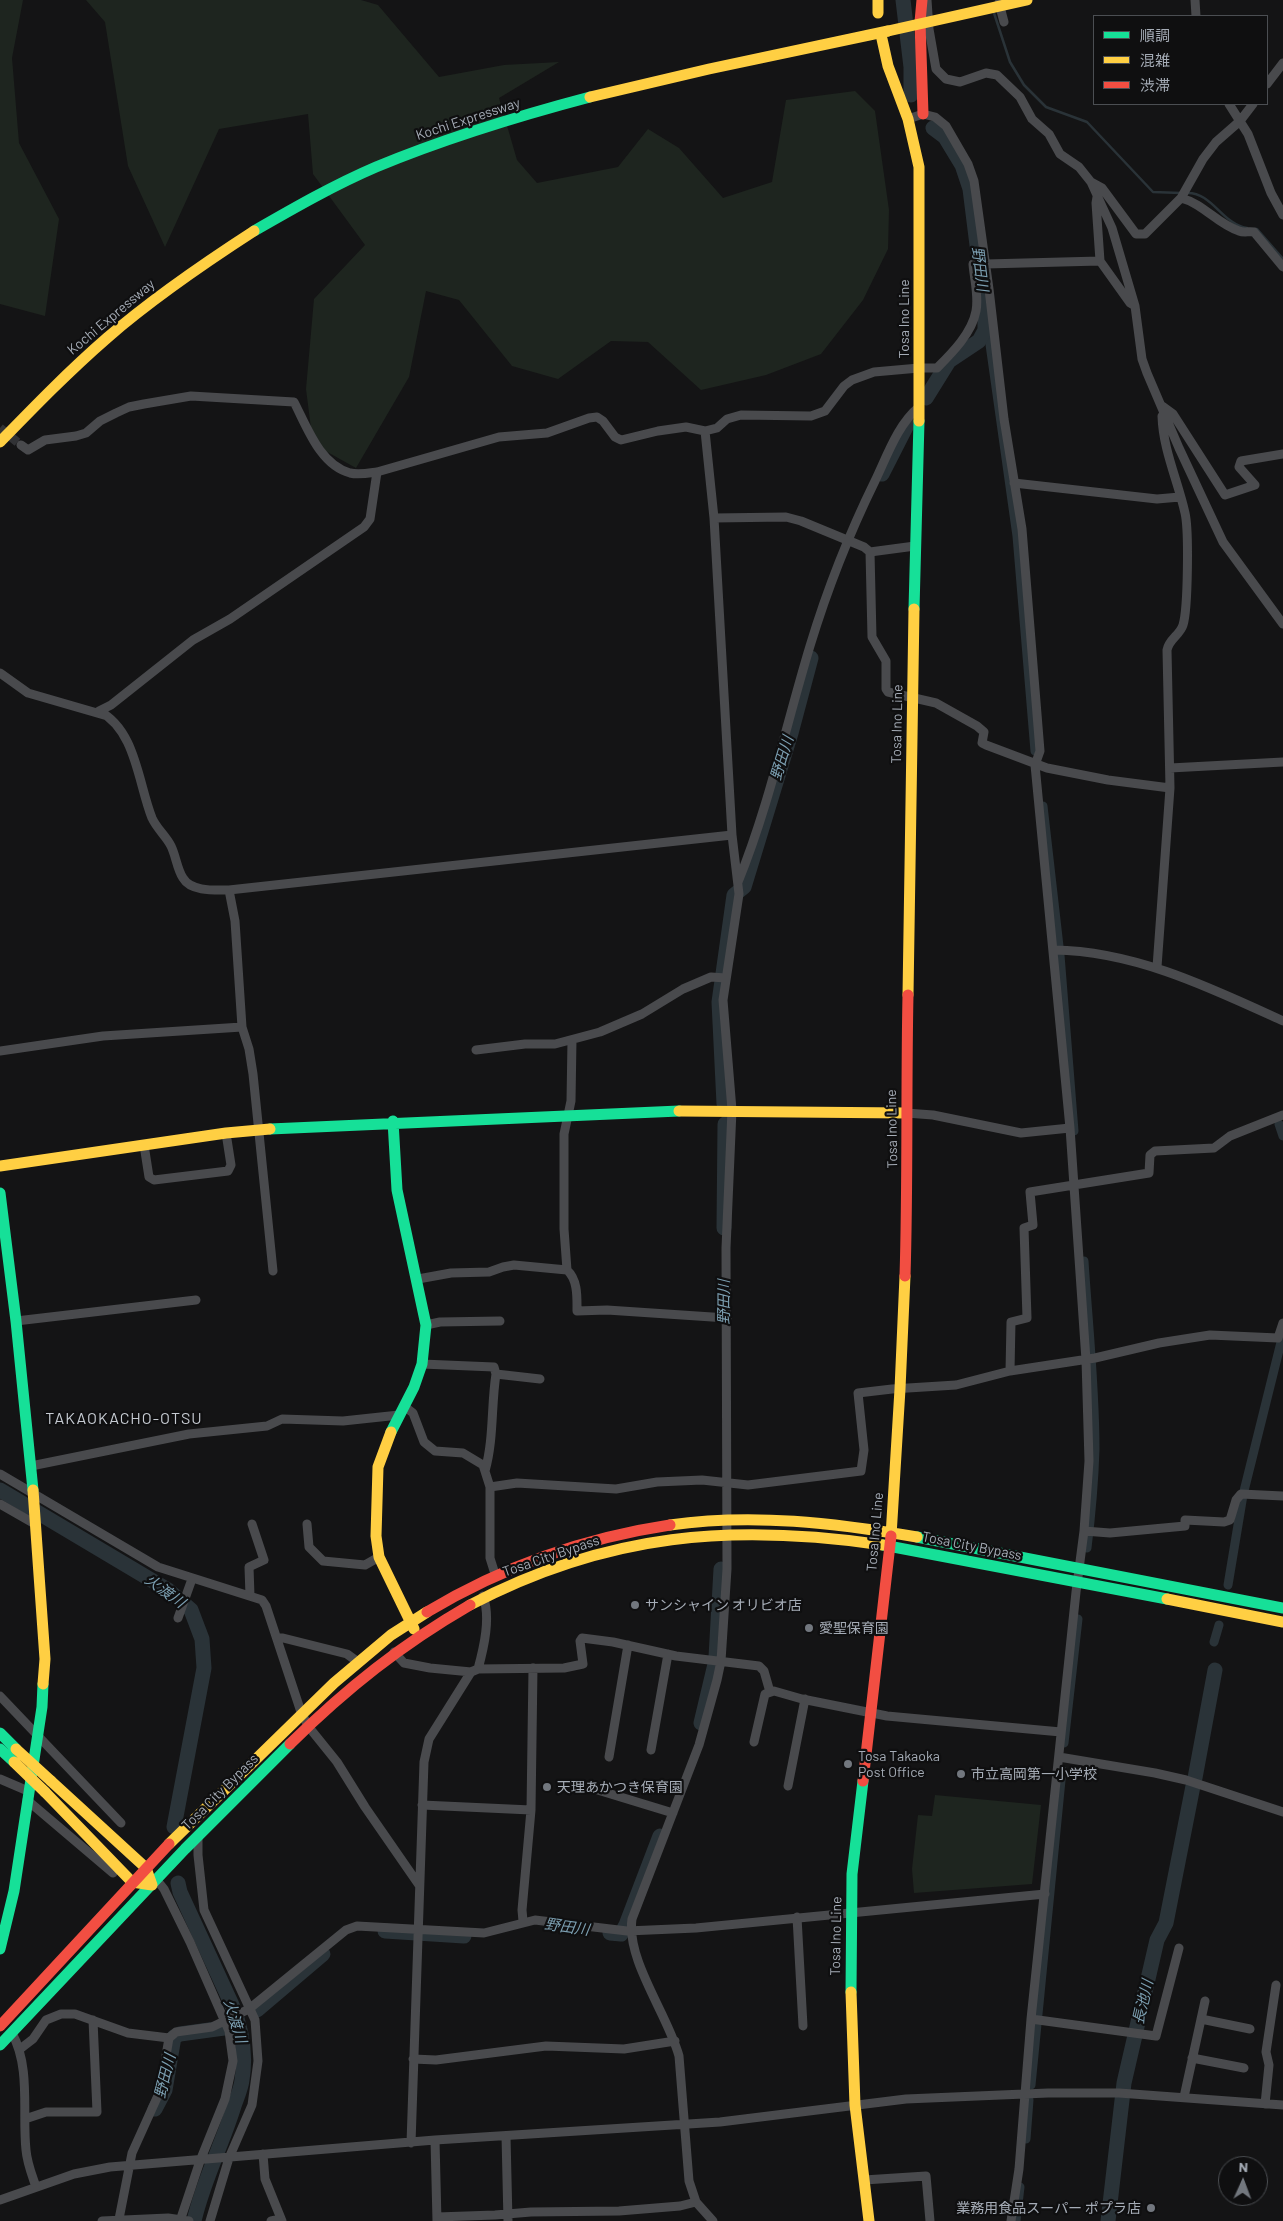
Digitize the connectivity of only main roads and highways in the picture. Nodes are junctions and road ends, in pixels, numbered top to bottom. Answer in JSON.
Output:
{"nodes":[{"id":1,"x":878,"y":0,"type":"edge"},
{"id":2,"x":922,"y":0,"type":"edge"},
{"id":3,"x":1027,"y":0,"type":"edge"},
{"id":4,"x":878,"y":13,"type":"dead end"},
{"id":5,"x":885,"y":35,"type":"junction"},
{"id":6,"x":923,"y":114,"type":"road end"},
{"id":7,"x":0,"y":442,"type":"edge"},
{"id":8,"x":906,"y":1113,"type":"junction"},
{"id":9,"x":393,"y":1122,"type":"junction"},
{"id":10,"x":0,"y":1166,"type":"edge"},
{"id":11,"x":0,"y":1193,"type":"edge"},
{"id":12,"x":891,"y":1532,"type":"junction"},
{"id":13,"x":889,"y":1546,"type":"junction"},
{"id":14,"x":1283,"y":1608,"type":"edge"},
{"id":15,"x":410,"y":1622,"type":"junction"},
{"id":16,"x":1283,"y":1622,"type":"edge"},
{"id":17,"x":418,"y":1635,"type":"junction"},
{"id":18,"x":0,"y":1733,"type":"edge"},
{"id":19,"x":0,"y":1749,"type":"edge"},
{"id":20,"x":146,"y":1868,"type":"junction"},
{"id":21,"x":158,"y":1878,"type":"junction"},
{"id":22,"x":132,"y":1882,"type":"junction"},
{"id":23,"x":4,"y":1927,"type":"edge"},
{"id":24,"x":0,"y":1949,"type":"edge"},
{"id":25,"x":2,"y":2019,"type":"edge"},
{"id":26,"x":12,"y":2033,"type":"junction"},
{"id":27,"x":0,"y":2046,"type":"edge"},
{"id":28,"x":869,"y":2221,"type":"edge"}],
"edges":[{"from":1,"to":4,"type":"main road"},
{"from":2,"to":6,"type":"main road"},
{"from":3,"to":5,"type":"main road","name":"Kochi Expressway","bridge":true},
{"from":5,"to":7,"type":"main road","name":"Kochi Expressway"},
{"from":5,"to":8,"type":"main road","name":"Tosa Ino Line"},
{"from":8,"to":9,"type":"main road"},
{"from":8,"to":12,"type":"main road","name":"Tosa Ino Line"},
{"from":9,"to":10,"type":"main road"},
{"from":9,"to":15,"type":"main road"},
{"from":11,"to":23,"type":"main road"},
{"from":12,"to":13,"type":"main road","name":"Tosa Ino Line"},
{"from":12,"to":14,"type":"main road","name":"Tosa City Bypass"},
{"from":12,"to":15,"type":"main road","name":"Tosa City Bypass"},
{"from":13,"to":16,"type":"main road","name":"Tosa City Bypass"},
{"from":13,"to":17,"type":"main road","name":"Tosa City Bypass"},
{"from":13,"to":28,"type":"main road","name":"Tosa Ino Line"},
{"from":15,"to":17,"type":"main road"},
{"from":15,"to":20,"type":"main road","name":"Tosa City Bypass"},
{"from":17,"to":21,"type":"main road","name":"Tosa City Bypass"},
{"from":18,"to":20,"type":"main road","bridge":true},
{"from":19,"to":22,"type":"main road","bridge":true},
{"from":20,"to":21,"type":"main road"},
{"from":20,"to":22,"type":"main road","name":"Tosa City Bypass"},
{"from":21,"to":22,"type":"main road"},
{"from":21,"to":26,"type":"main road","name":"Tosa City Bypass"},
{"from":22,"to":25,"type":"main road","name":"Tosa City Bypass"},
{"from":23,"to":24,"type":"main road"},
{"from":25,"to":26,"type":"main road"},
{"from":26,"to":27,"type":"main road","name":"Tosa City Bypass"}]}
